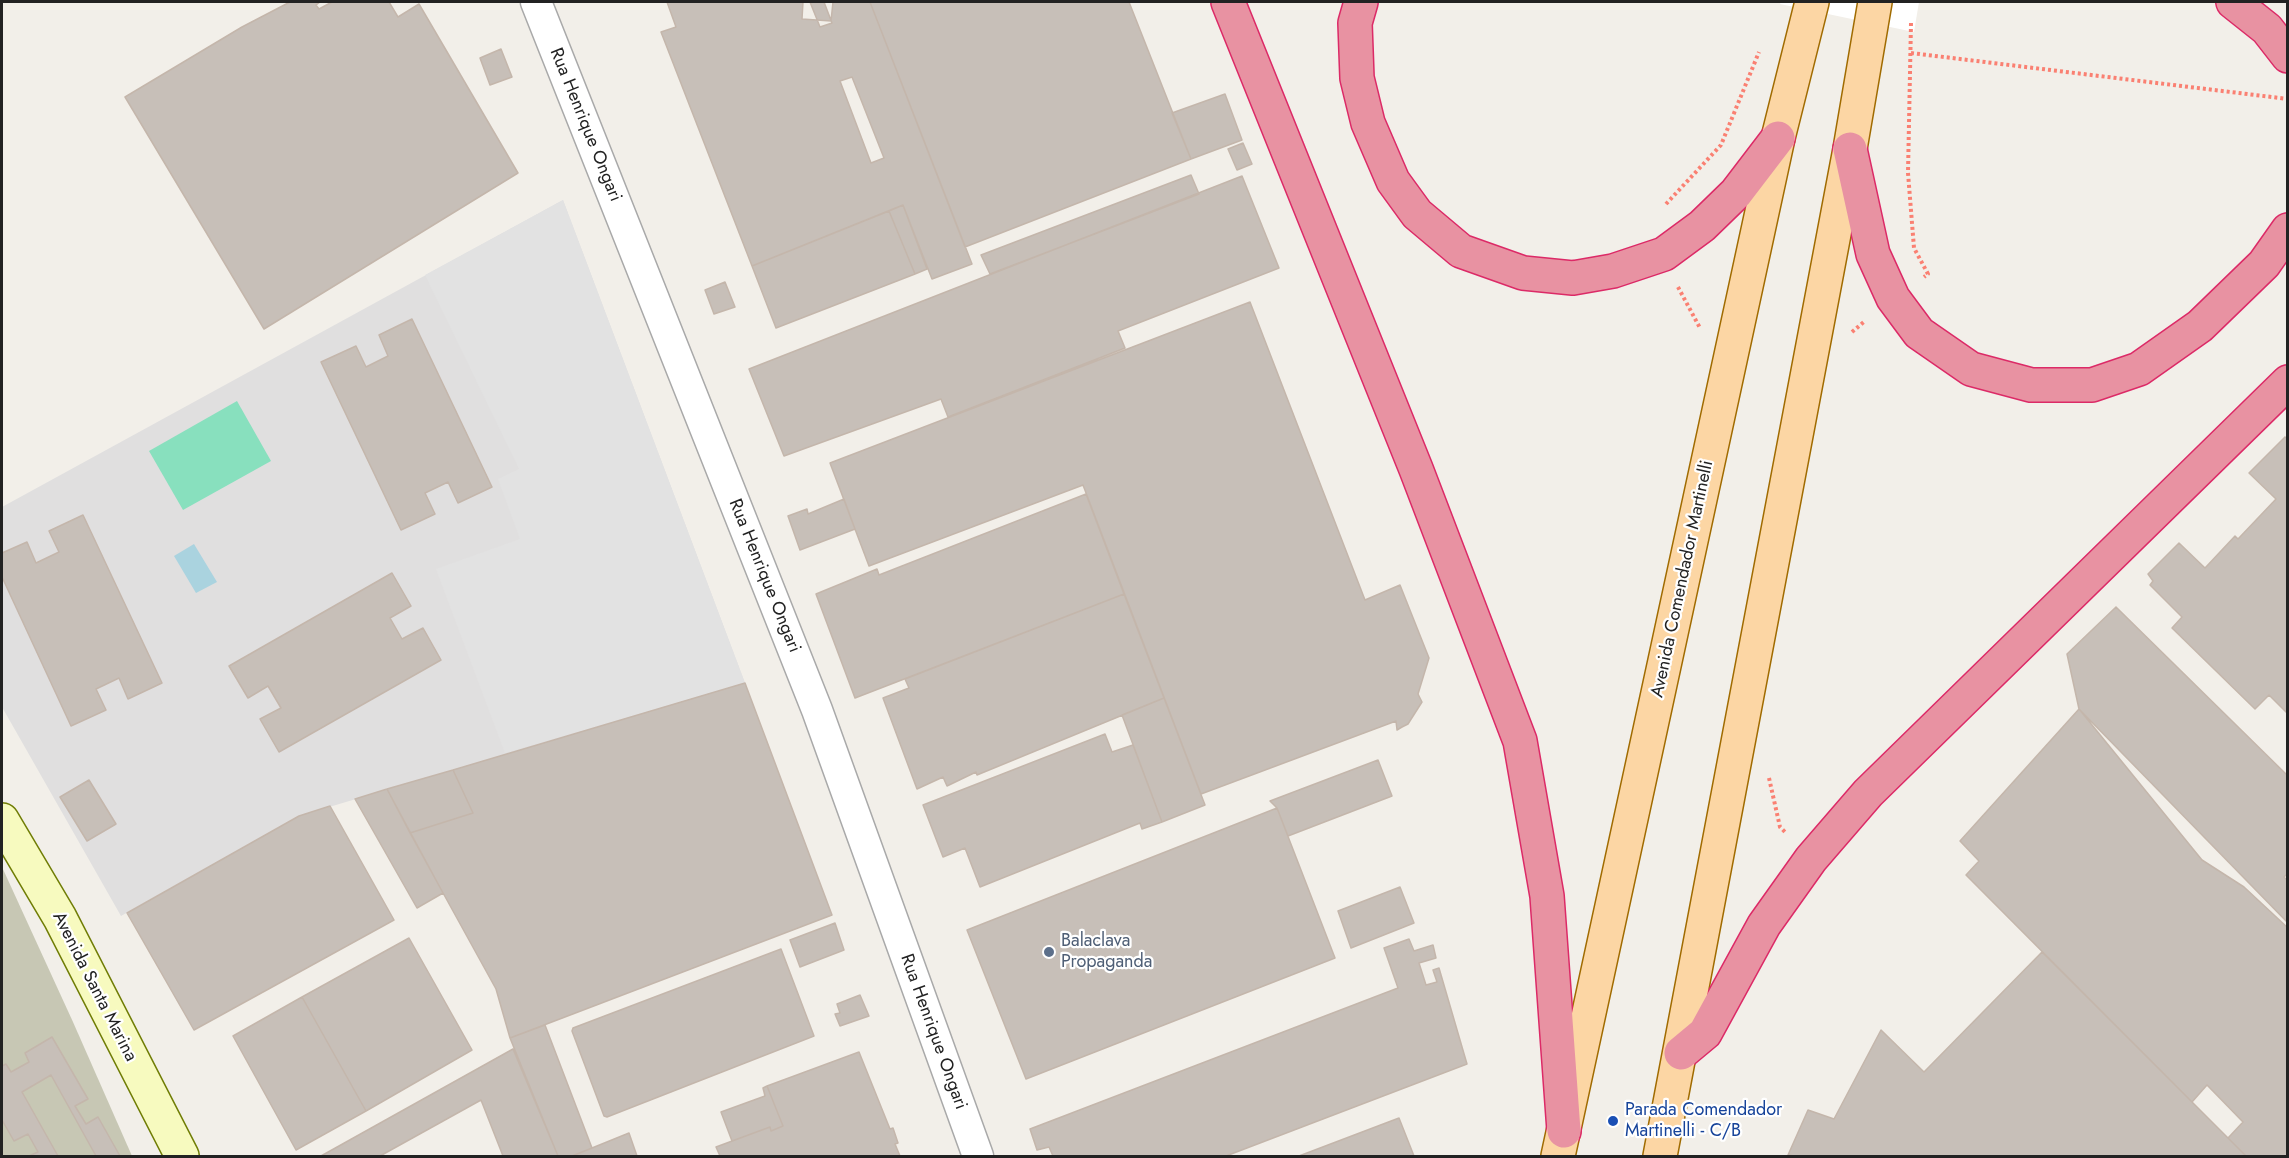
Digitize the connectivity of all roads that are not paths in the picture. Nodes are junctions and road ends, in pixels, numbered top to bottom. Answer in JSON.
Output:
{"nodes":[{"id":1,"x":536,"y":2,"type":"edge"},
{"id":2,"x":1228,"y":2,"type":"edge"},
{"id":3,"x":1361,"y":2,"type":"edge"},
{"id":4,"x":2233,"y":2,"type":"edge"},
{"id":5,"x":1811,"y":6,"type":"edge"},
{"id":6,"x":1873,"y":12,"type":"edge"},
{"id":7,"x":2288,"y":56,"type":"edge"},
{"id":8,"x":1778,"y":138,"type":"junction"},
{"id":9,"x":1850,"y":149,"type":"junction"},
{"id":10,"x":2288,"y":230,"type":"edge"},
{"id":11,"x":2288,"y":382,"type":"edge"},
{"id":12,"x":2,"y":820,"type":"edge"},
{"id":13,"x":1681,"y":1053,"type":"junction"},
{"id":14,"x":1561,"y":1144,"type":"edge"},
{"id":15,"x":182,"y":1156,"type":"edge"},
{"id":16,"x":978,"y":1156,"type":"edge"},
{"id":17,"x":1660,"y":1156,"type":"edge"}],
"edges":[{"from":1,"to":16,"type":"street","name":"Rua Henrique Ongari"},
{"from":2,"to":14,"type":"highway"},
{"from":3,"to":8,"type":"highway"},
{"from":4,"to":7,"type":"highway"},
{"from":5,"to":8,"type":"main road","name":"Avenida Comendador Martinelli"},
{"from":6,"to":9,"type":"main road"},
{"from":8,"to":14,"type":"main road","name":"Avenida Comendador Martinelli"},
{"from":9,"to":10,"type":"highway"},
{"from":9,"to":13,"type":"main road"},
{"from":11,"to":13,"type":"highway"},
{"from":12,"to":15,"type":"street","name":"Avenida Santa Marina"},
{"from":13,"to":17,"type":"main road"}]}
